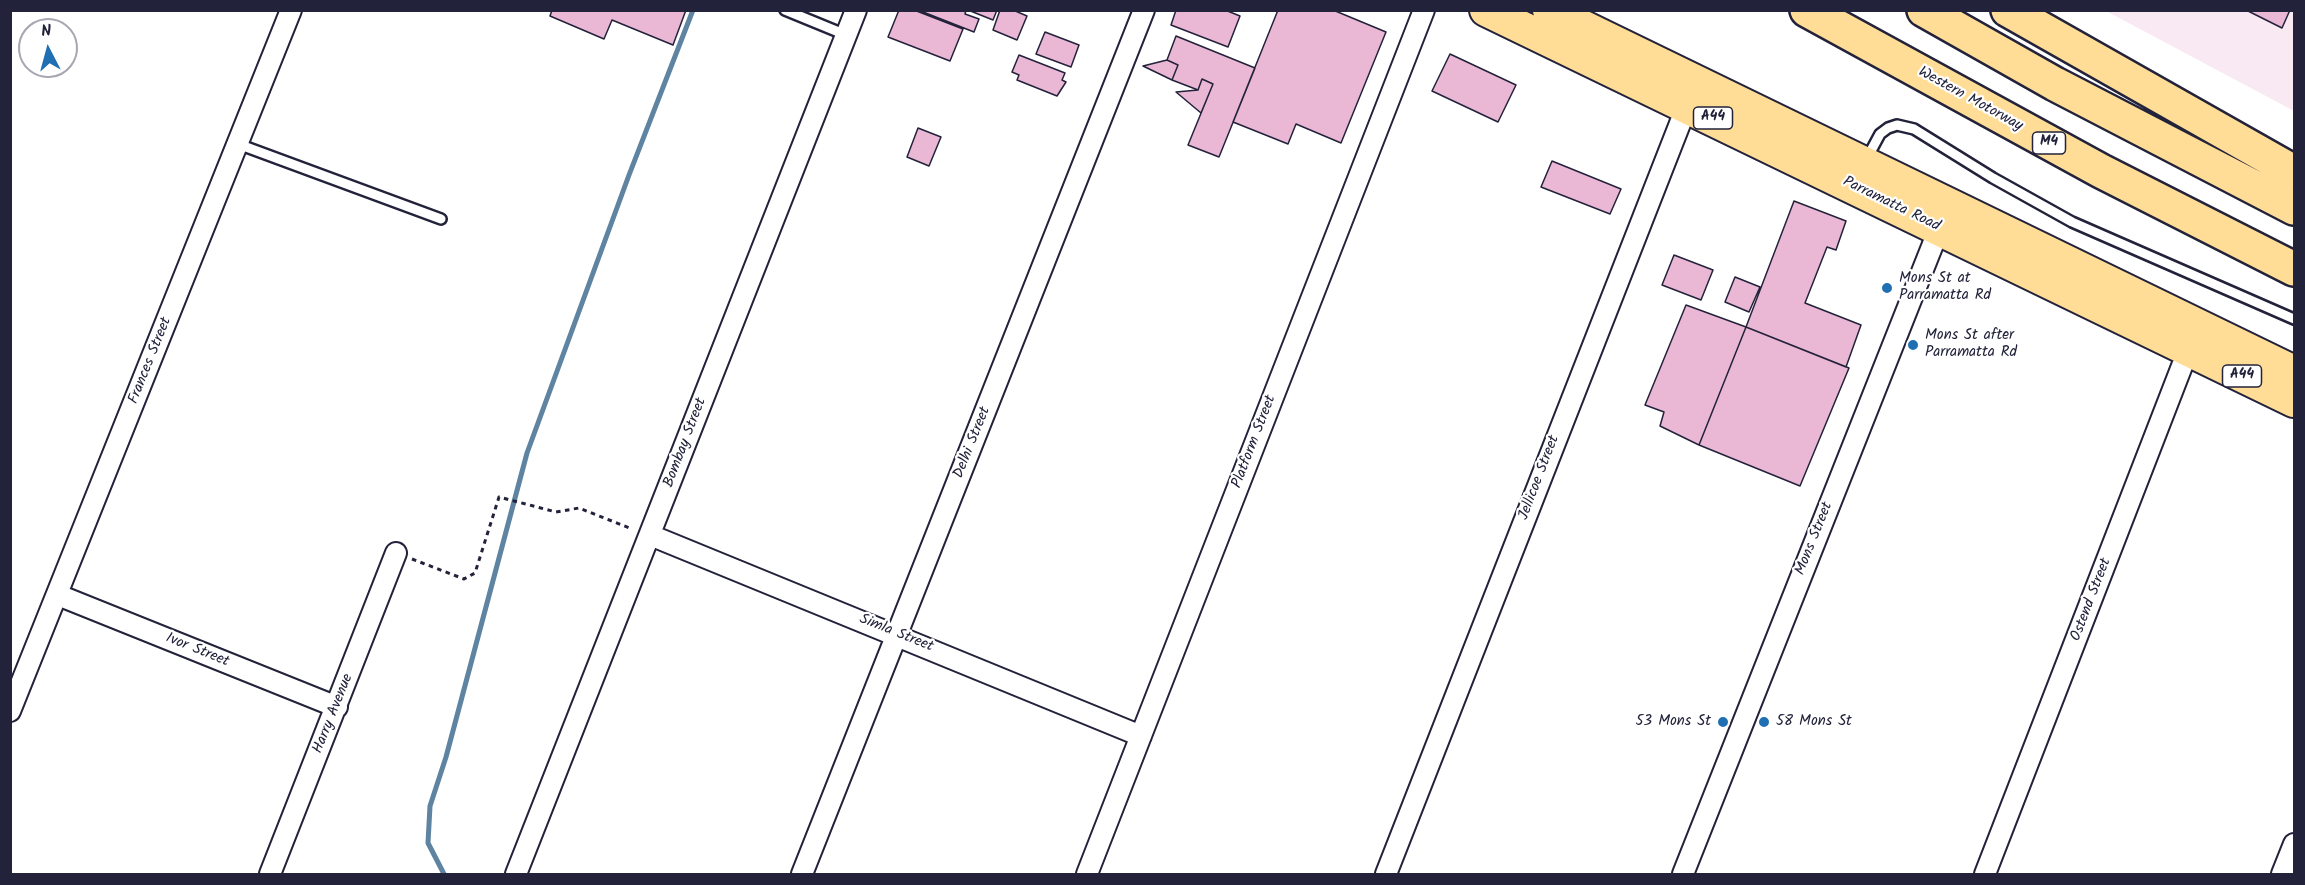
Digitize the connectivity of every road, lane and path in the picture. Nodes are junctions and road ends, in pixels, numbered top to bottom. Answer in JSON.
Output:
{"nodes":[{"id":1,"x":291,"y":10,"type":"edge"},
{"id":2,"x":785,"y":10,"type":"edge"},
{"id":3,"x":856,"y":10,"type":"edge"},
{"id":4,"x":1144,"y":10,"type":"edge"},
{"id":5,"x":1424,"y":10,"type":"edge"},
{"id":6,"x":1486,"y":10,"type":"edge"},
{"id":7,"x":1550,"y":10,"type":"edge"},
{"id":8,"x":1807,"y":10,"type":"edge"},
{"id":9,"x":1924,"y":10,"type":"edge"},
{"id":10,"x":2008,"y":10,"type":"edge"},
{"id":11,"x":846,"y":35,"type":"junction"},
{"id":12,"x":1691,"y":94,"type":"junction"},
{"id":13,"x":238,"y":144,"type":"junction"},
{"id":14,"x":2295,"y":172,"type":"edge"},
{"id":15,"x":1859,"y":175,"type":"junction"},
{"id":16,"x":2295,"y":208,"type":"edge"},
{"id":17,"x":1944,"y":216,"type":"junction"},
{"id":18,"x":441,"y":219,"type":"dead end"},
{"id":19,"x":2295,"y":269,"type":"edge"},
{"id":20,"x":2295,"y":319,"type":"edge"},
{"id":21,"x":2196,"y":339,"type":"junction"},
{"id":22,"x":2295,"y":372,"type":"edge"},
{"id":23,"x":2295,"y":401,"type":"edge"},
{"id":24,"x":650,"y":535,"type":"junction"},
{"id":25,"x":396,"y":553,"type":"joint"},
{"id":26,"x":58,"y":595,"type":"junction"},
{"id":27,"x":897,"y":634,"type":"junction"},
{"id":28,"x":337,"y":706,"type":"junction"},
{"id":29,"x":10,"y":711,"type":"edge"},
{"id":30,"x":1141,"y":736,"type":"junction"},
{"id":31,"x":2295,"y":844,"type":"edge"},
{"id":32,"x":270,"y":874,"type":"edge"},
{"id":33,"x":516,"y":874,"type":"edge"},
{"id":34,"x":802,"y":874,"type":"edge"},
{"id":35,"x":1087,"y":874,"type":"edge"},
{"id":36,"x":1386,"y":874,"type":"edge"},
{"id":37,"x":1683,"y":874,"type":"edge"},
{"id":38,"x":1985,"y":874,"type":"edge"},
{"id":39,"x":2282,"y":874,"type":"edge"}],
"edges":[{"from":1,"to":13,"type":"street","name":"Frances Street"},
{"from":2,"to":11,"type":"lane"},
{"from":3,"to":11,"type":"street","name":"Bombay Street"},
{"from":4,"to":27,"type":"street","name":"Delhi Street"},
{"from":5,"to":30,"type":"street","name":"Platform Street"},
{"from":6,"to":12,"type":"highway","name":"Parramatta Road","number":"A44"},
{"from":7,"to":12,"type":"highway","name":"Parramatta Road","number":"A44"},
{"from":8,"to":19,"type":"highway","name":"Western Motorway","number":"M4"},
{"from":9,"to":16,"type":"highway"},
{"from":10,"to":14,"type":"highway"},
{"from":11,"to":24,"type":"street","name":"Bombay Street"},
{"from":12,"to":15,"type":"highway","name":"Parramatta Road","number":"A44"},
{"from":12,"to":36,"type":"street","name":"Jellicoe Street"},
{"from":13,"to":18,"type":"lane"},
{"from":13,"to":26,"type":"street","name":"Frances Street"},
{"from":15,"to":17,"type":"highway","name":"Parramatta Road","number":"A44"},
{"from":15,"to":20,"type":"lane"},
{"from":17,"to":21,"type":"highway","name":"Parramatta Road","number":"A44"},
{"from":17,"to":37,"type":"street","name":"Mons Street"},
{"from":21,"to":22,"type":"highway","name":"Parramatta Road","number":"A44"},
{"from":21,"to":23,"type":"highway","name":"Parramatta Road","number":"A44"},
{"from":21,"to":38,"type":"street","name":"Ostend Street"},
{"from":24,"to":25,"type":"path"},
{"from":24,"to":27,"type":"street","name":"Simla Street"},
{"from":24,"to":33,"type":"street","name":"Bombay Street"},
{"from":25,"to":28,"type":"street","name":"Harry Avenue"},
{"from":26,"to":28,"type":"street","name":"Ivor Street"},
{"from":26,"to":29,"type":"street","name":"Frances Street"},
{"from":27,"to":30,"type":"street","name":"Simla Street"},
{"from":27,"to":34,"type":"street","name":"Delhi Street"},
{"from":28,"to":32,"type":"street","name":"Harry Avenue"},
{"from":30,"to":35,"type":"street","name":"Platform Street"},
{"from":31,"to":39,"type":"street"}]}
